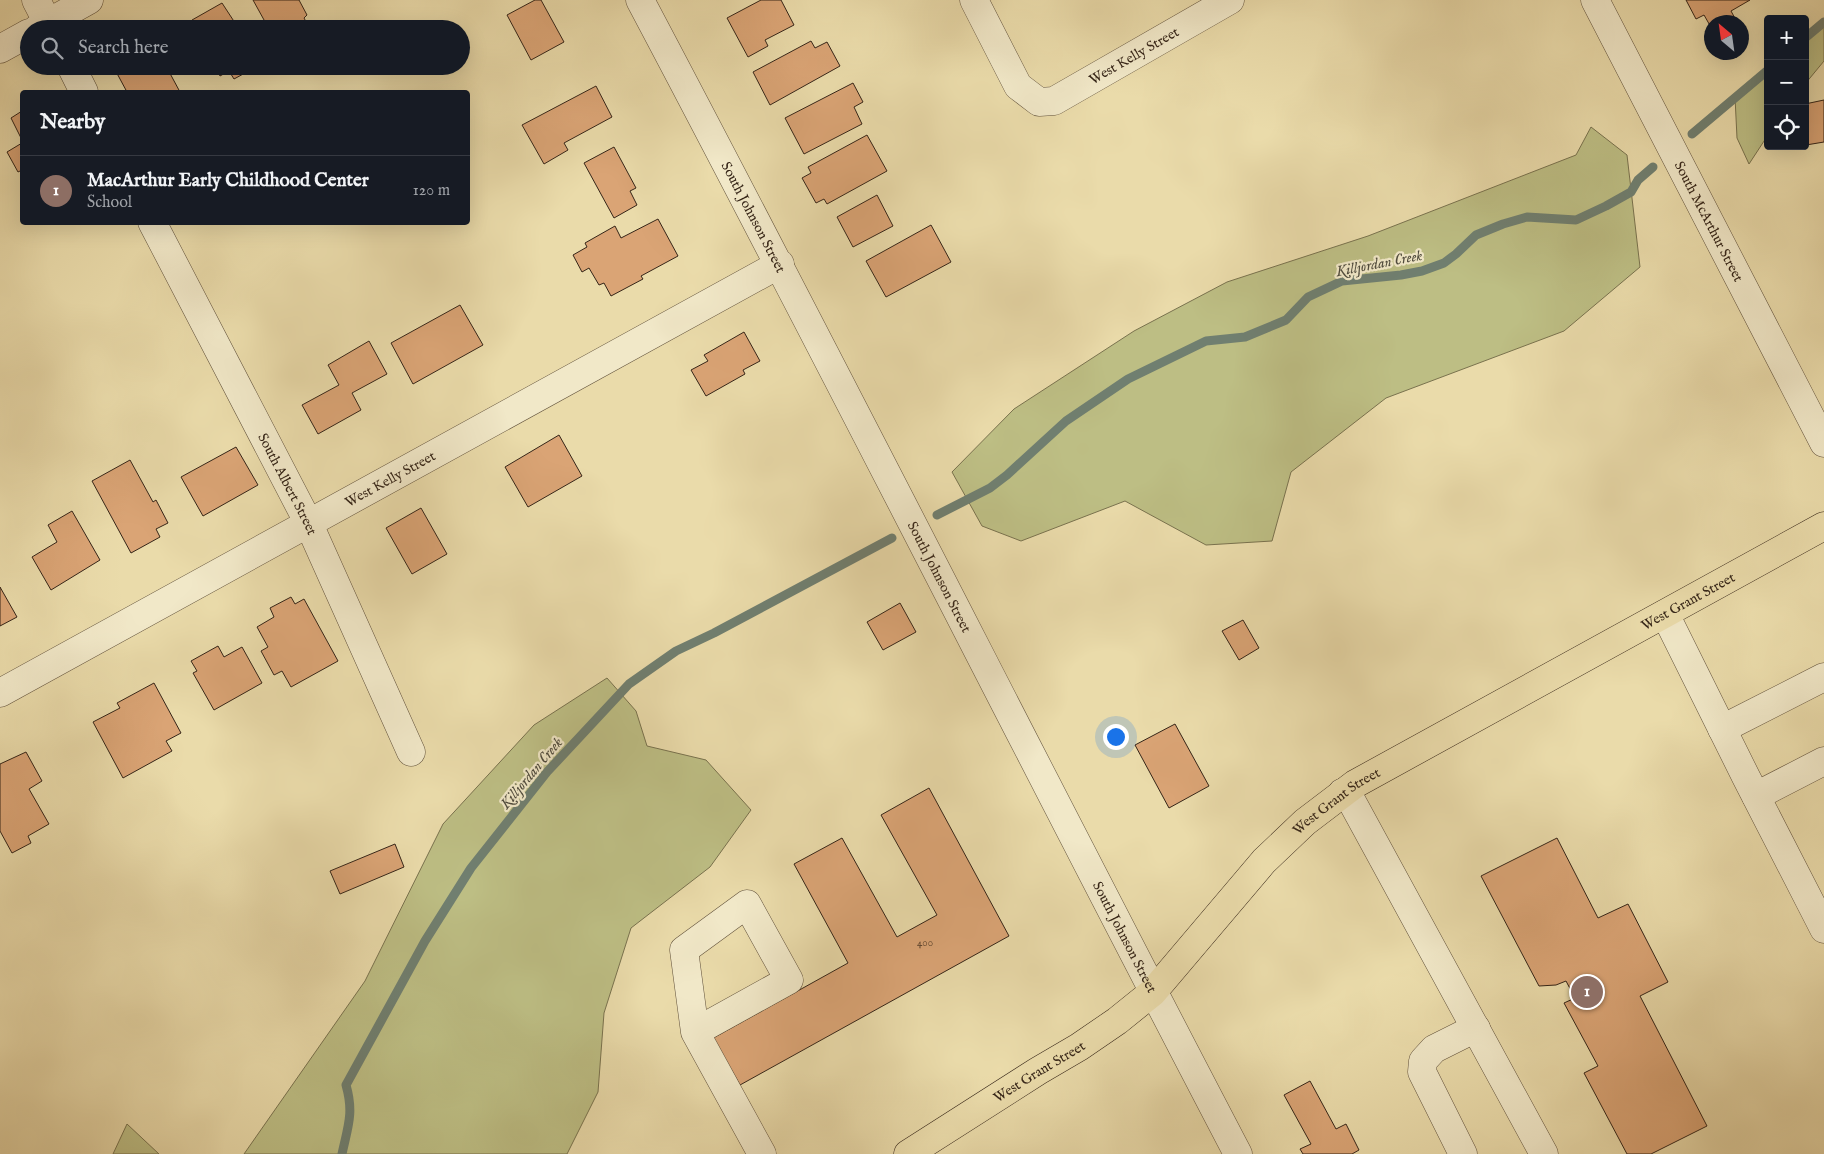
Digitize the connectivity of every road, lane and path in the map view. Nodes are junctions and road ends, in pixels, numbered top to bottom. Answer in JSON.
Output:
{"nodes":[{"id":1,"x":89,"y":0,"type":"edge"},
{"id":2,"x":640,"y":0,"type":"edge"},
{"id":3,"x":974,"y":0,"type":"edge"},
{"id":4,"x":1230,"y":0,"type":"edge"},
{"id":5,"x":1595,"y":0,"type":"edge"},
{"id":6,"x":46,"y":20,"type":"edge"},
{"id":7,"x":20,"y":36,"type":"edge"},
{"id":8,"x":0,"y":49,"type":"edge"},
{"id":9,"x":75,"y":75,"type":"edge"},
{"id":10,"x":83,"y":90,"type":"edge"},
{"id":11,"x":154,"y":225,"type":"edge"},
{"id":12,"x":780,"y":264,"type":"junction"},
{"id":13,"x":1824,"y":443,"type":"edge"},
{"id":14,"x":308,"y":522,"type":"junction"},
{"id":15,"x":1824,"y":526,"type":"edge"},
{"id":16,"x":1665,"y":614,"type":"junction"},
{"id":17,"x":1824,"y":677,"type":"edge"},
{"id":18,"x":0,"y":693,"type":"edge"},
{"id":19,"x":1722,"y":729,"type":"junction"},
{"id":20,"x":411,"y":752,"type":"dead end"},
{"id":21,"x":1824,"y":761,"type":"edge"},
{"id":22,"x":1342,"y":793,"type":"junction"},
{"id":23,"x":1756,"y":796,"type":"junction"},
{"id":24,"x":1824,"y":929,"type":"edge"},
{"id":25,"x":1153,"y":992,"type":"junction"},
{"id":26,"x":1476,"y":1028,"type":"junction"},
{"id":27,"x":695,"y":1032,"type":"junction"},
{"id":28,"x":762,"y":1154,"type":"edge"},
{"id":29,"x":908,"y":1154,"type":"edge"},
{"id":30,"x":1238,"y":1154,"type":"edge"},
{"id":31,"x":1463,"y":1154,"type":"edge"},
{"id":32,"x":1544,"y":1154,"type":"edge"}],
"edges":[{"from":1,"to":6,"type":"street"},
{"from":2,"to":12,"type":"street","name":"South Johnson Street"},
{"from":3,"to":4,"type":"street","name":"West Kelly Street"},
{"from":5,"to":13,"type":"street","name":"South McArthur Street"},
{"from":7,"to":8,"type":"street"},
{"from":9,"to":10,"type":"street"},
{"from":11,"to":14,"type":"street","name":"South Albert Street"},
{"from":12,"to":14,"type":"street","name":"West Kelly Street"},
{"from":12,"to":25,"type":"street","name":"South Johnson Street"},
{"from":14,"to":18,"type":"street","name":"West Kelly Street"},
{"from":14,"to":20,"type":"street","name":"South Albert Street"},
{"from":15,"to":16,"type":"main road","name":"West Grant Street"},
{"from":16,"to":19,"type":"street"},
{"from":16,"to":22,"type":"main road","name":"West Grant Street"},
{"from":17,"to":19,"type":"street"},
{"from":19,"to":23,"type":"street"},
{"from":21,"to":23,"type":"street"},
{"from":22,"to":25,"type":"main road","name":"West Grant Street"},
{"from":22,"to":26,"type":"street"},
{"from":23,"to":24,"type":"street"},
{"from":25,"to":29,"type":"main road","name":"West Grant Street"},
{"from":25,"to":30,"type":"street","name":"South Johnson Street"},
{"from":26,"to":31,"type":"street"},
{"from":26,"to":32,"type":"street"},
{"from":27,"to":27,"type":"street"},
{"from":27,"to":28,"type":"street"}]}
